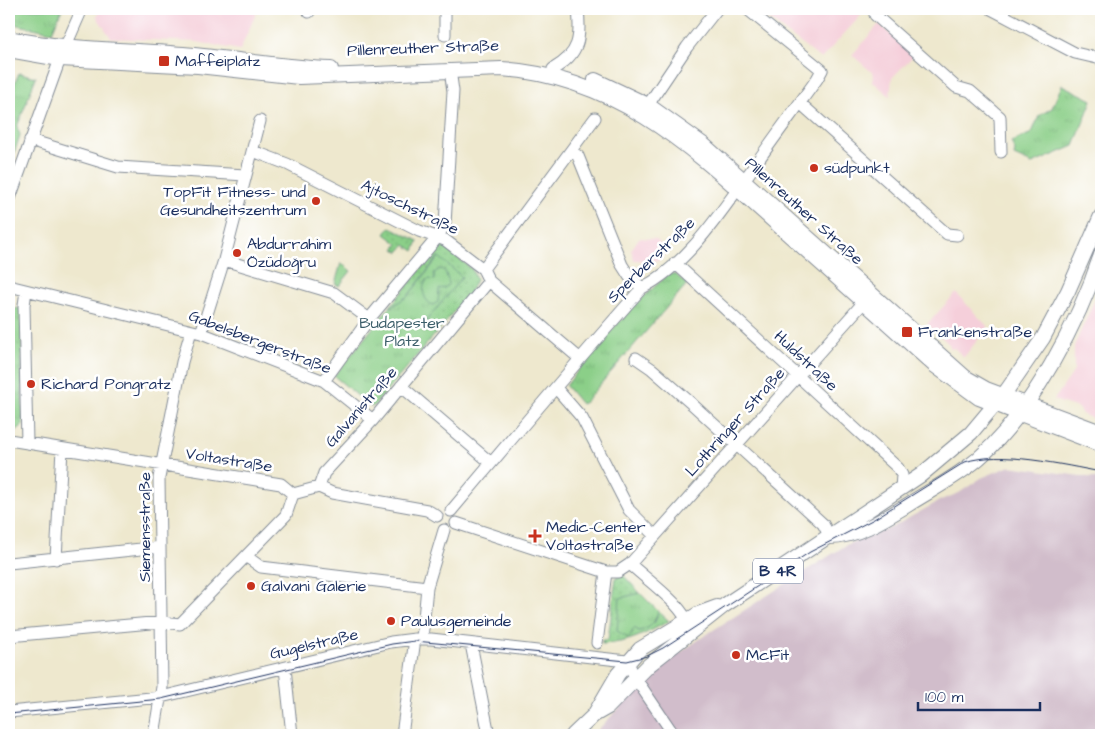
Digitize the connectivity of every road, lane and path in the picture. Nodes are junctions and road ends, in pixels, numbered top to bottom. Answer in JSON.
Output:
{"nodes":[{"id":1,"x":82,"y":9,"type":"edge"},
{"id":2,"x":445,"y":9,"type":"edge"},
{"id":3,"x":578,"y":9,"type":"edge"},
{"id":4,"x":717,"y":9,"type":"edge"},
{"id":5,"x":747,"y":9,"type":"edge"},
{"id":6,"x":991,"y":9,"type":"edge"},
{"id":7,"x":878,"y":12,"type":"edge"},
{"id":8,"x":445,"y":35,"type":"dead end"},
{"id":9,"x":9,"y":49,"type":"edge"},
{"id":10,"x":62,"y":53,"type":"junction"},
{"id":11,"x":1101,"y":59,"type":"edge"},
{"id":12,"x":553,"y":68,"type":"junction"},
{"id":13,"x":450,"y":70,"type":"junction"},
{"id":14,"x":800,"y":103,"type":"junction"},
{"id":15,"x":648,"y":105,"type":"junction"},
{"id":16,"x":595,"y":118,"type":"dead end"},
{"id":17,"x":260,"y":121,"type":"dead end"},
{"id":18,"x":30,"y":140,"type":"junction"},
{"id":19,"x":253,"y":151,"type":"junction"},
{"id":20,"x":571,"y":151,"type":"junction"},
{"id":21,"x":1002,"y":152,"type":"dead end"},
{"id":22,"x":245,"y":175,"type":"junction"},
{"id":23,"x":741,"y":184,"type":"junction"},
{"id":24,"x":9,"y":201,"type":"edge"},
{"id":25,"x":1101,"y":216,"type":"edge"},
{"id":26,"x":957,"y":235,"type":"dead end"},
{"id":27,"x":437,"y":238,"type":"junction"},
{"id":28,"x":1101,"y":255,"type":"edge"},
{"id":29,"x":224,"y":260,"type":"junction"},
{"id":30,"x":675,"y":263,"type":"junction"},
{"id":31,"x":484,"y":269,"type":"junction"},
{"id":32,"x":489,"y":281,"type":"junction"},
{"id":33,"x":9,"y":286,"type":"edge"},
{"id":34,"x":642,"y":288,"type":"junction"},
{"id":35,"x":26,"y":291,"type":"junction"},
{"id":36,"x":864,"y":302,"type":"junction"},
{"id":37,"x":369,"y":319,"type":"junction"},
{"id":38,"x":196,"y":332,"type":"junction"},
{"id":39,"x":579,"y":358,"type":"junction"},
{"id":40,"x":636,"y":358,"type":"dead end"},
{"id":41,"x":799,"y":376,"type":"junction"},
{"id":42,"x":324,"y":381,"type":"junction"},
{"id":43,"x":401,"y":386,"type":"junction"},
{"id":44,"x":556,"y":388,"type":"junction"},
{"id":45,"x":1000,"y":400,"type":"junction"},
{"id":46,"x":1022,"y":408,"type":"junction"},
{"id":47,"x":373,"y":420,"type":"junction"},
{"id":48,"x":1101,"y":432,"type":"edge"},
{"id":49,"x":9,"y":440,"type":"edge"},
{"id":50,"x":27,"y":443,"type":"junction"},
{"id":51,"x":1101,"y":445,"type":"edge"},
{"id":52,"x":736,"y":446,"type":"junction"},
{"id":53,"x":62,"y":449,"type":"junction"},
{"id":54,"x":491,"y":463,"type":"junction"},
{"id":55,"x":162,"y":466,"type":"junction"},
{"id":56,"x":319,"y":487,"type":"junction"},
{"id":57,"x":901,"y":489,"type":"junction"},
{"id":58,"x":293,"y":494,"type":"junction"},
{"id":59,"x":451,"y":511,"type":"junction"},
{"id":60,"x":437,"y":516,"type":"junction"},
{"id":61,"x":456,"y":523,"type":"junction"},
{"id":62,"x":444,"y":530,"type":"junction"},
{"id":63,"x":655,"y":536,"type":"junction"},
{"id":64,"x":830,"y":537,"type":"junction"},
{"id":65,"x":160,"y":547,"type":"junction"},
{"id":66,"x":247,"y":557,"type":"junction"},
{"id":67,"x":56,"y":559,"type":"junction"},
{"id":68,"x":9,"y":563,"type":"edge"},
{"id":69,"x":630,"y":564,"type":"junction"},
{"id":70,"x":606,"y":572,"type":"junction"},
{"id":71,"x":427,"y":587,"type":"junction"},
{"id":72,"x":162,"y":622,"type":"junction"},
{"id":73,"x":689,"y":626,"type":"junction"},
{"id":74,"x":9,"y":636,"type":"edge"},
{"id":75,"x":418,"y":639,"type":"junction"},
{"id":76,"x":598,"y":643,"type":"dead end"},
{"id":77,"x":472,"y":644,"type":"junction"},
{"id":78,"x":627,"y":661,"type":"junction"},
{"id":79,"x":285,"y":668,"type":"junction"},
{"id":80,"x":636,"y":679,"type":"junction"},
{"id":81,"x":161,"y":697,"type":"junction"},
{"id":82,"x":9,"y":712,"type":"edge"},
{"id":83,"x":594,"y":715,"type":"junction"},
{"id":84,"x":154,"y":735,"type":"edge"},
{"id":85,"x":292,"y":735,"type":"edge"},
{"id":86,"x":402,"y":735,"type":"edge"},
{"id":87,"x":489,"y":735,"type":"edge"},
{"id":88,"x":573,"y":735,"type":"edge"},
{"id":89,"x":674,"y":735,"type":"edge"}],
"edges":[{"from":1,"to":10,"type":"street"},
{"from":2,"to":8,"type":"street"},
{"from":3,"to":12,"type":"street"},
{"from":4,"to":15,"type":"street"},
{"from":5,"to":14,"type":"street","name":"Sperberstraße"},
{"from":6,"to":11,"type":"street"},
{"from":7,"to":21,"type":"street"},
{"from":9,"to":10,"type":"main road","name":"Pillenreuther Straße"},
{"from":10,"to":12,"type":"main road","name":"Pillenreuther Straße"},
{"from":10,"to":13,"type":"main road","name":"Pillenreuther Straße"},
{"from":10,"to":18,"type":"street"},
{"from":12,"to":15,"type":"main road","name":"Pillenreuther Straße"},
{"from":13,"to":23,"type":"main road","name":"Pillenreuther Straße"},
{"from":13,"to":27,"type":"street"},
{"from":14,"to":23,"type":"street","name":"Sperberstraße"},
{"from":14,"to":26,"type":"street"},
{"from":15,"to":23,"type":"main road","name":"Pillenreuther Straße"},
{"from":16,"to":20,"type":"street"},
{"from":17,"to":19,"type":"street","name":"Siemensstraße"},
{"from":18,"to":22,"type":"street"},
{"from":18,"to":24,"type":"street"},
{"from":19,"to":22,"type":"street","name":"Siemensstraße"},
{"from":19,"to":27,"type":"street","name":"Ajtoschstraße"},
{"from":20,"to":31,"type":"street"},
{"from":20,"to":34,"type":"street"},
{"from":22,"to":29,"type":"street","name":"Siemensstraße"},
{"from":23,"to":30,"type":"street","name":"Sperberstraße"},
{"from":23,"to":36,"type":"main road","name":"Pillenreuther Straße"},
{"from":23,"to":45,"type":"main road","name":"Pillenreuther Straße"},
{"from":25,"to":45,"type":"main road","number":"B 4R"},
{"from":27,"to":31,"type":"street","name":"Ajtoschstraße"},
{"from":27,"to":37,"type":"street"},
{"from":28,"to":46,"type":"main road","number":"B 4R"},
{"from":29,"to":37,"type":"street"},
{"from":29,"to":38,"type":"street","name":"Siemensstraße"},
{"from":30,"to":34,"type":"street","name":"Sperberstraße"},
{"from":30,"to":41,"type":"street","name":"Huldstraße"},
{"from":31,"to":32,"type":"street"},
{"from":32,"to":39,"type":"street"},
{"from":32,"to":43,"type":"street","name":"Galvanistraße"},
{"from":33,"to":35,"type":"street","name":"Gabelsbergerstraße"},
{"from":34,"to":39,"type":"street","name":"Sperberstraße"},
{"from":35,"to":38,"type":"street","name":"Gabelsbergerstraße"},
{"from":35,"to":50,"type":"street"},
{"from":36,"to":41,"type":"street","name":"Lothringer Straße"},
{"from":36,"to":45,"type":"main road","name":"Pillenreuther Straße"},
{"from":37,"to":42,"type":"street"},
{"from":38,"to":42,"type":"street","name":"Gabelsbergerstraße"},
{"from":38,"to":55,"type":"street","name":"Siemensstraße"},
{"from":39,"to":44,"type":"street","name":"Sperberstraße"},
{"from":40,"to":52,"type":"street"},
{"from":41,"to":52,"type":"street","name":"Lothringer Straße"},
{"from":41,"to":57,"type":"street","name":"Huldstraße"},
{"from":42,"to":47,"type":"street","name":"Gabelsbergerstraße"},
{"from":43,"to":47,"type":"street","name":"Galvanistraße"},
{"from":43,"to":54,"type":"street"},
{"from":44,"to":54,"type":"street","name":"Sperberstraße"},
{"from":44,"to":63,"type":"street"},
{"from":45,"to":46,"type":"main road"},
{"from":45,"to":57,"type":"main road","number":"B 4R"},
{"from":46,"to":48,"type":"main road"},
{"from":46,"to":51,"type":"main road"},
{"from":46,"to":64,"type":"main road","number":"B 4R"},
{"from":47,"to":56,"type":"street","name":"Galvanistraße"},
{"from":49,"to":50,"type":"street","name":"Voltastraße"},
{"from":50,"to":53,"type":"street","name":"Voltastraße"},
{"from":52,"to":63,"type":"street","name":"Lothringer Straße"},
{"from":52,"to":64,"type":"street"},
{"from":53,"to":55,"type":"street","name":"Voltastraße"},
{"from":53,"to":67,"type":"street"},
{"from":54,"to":59,"type":"street","name":"Sperberstraße"},
{"from":55,"to":58,"type":"street","name":"Voltastraße"},
{"from":55,"to":65,"type":"street","name":"Siemensstraße"},
{"from":56,"to":58,"type":"street"},
{"from":56,"to":60,"type":"street"},
{"from":57,"to":64,"type":"main road","number":"B 4R"},
{"from":58,"to":66,"type":"street"},
{"from":59,"to":60,"type":"street"},
{"from":59,"to":61,"type":"street"},
{"from":60,"to":62,"type":"street"},
{"from":61,"to":62,"type":"street"},
{"from":61,"to":70,"type":"street"},
{"from":62,"to":71,"type":"street"},
{"from":63,"to":69,"type":"street","name":"Lothringer Straße"},
{"from":64,"to":73,"type":"main road","number":"B 4R"},
{"from":65,"to":67,"type":"street"},
{"from":65,"to":72,"type":"street","name":"Siemensstraße"},
{"from":66,"to":71,"type":"street"},
{"from":66,"to":72,"type":"street"},
{"from":67,"to":68,"type":"street"},
{"from":69,"to":70,"type":"street"},
{"from":69,"to":73,"type":"street"},
{"from":70,"to":76,"type":"street"},
{"from":71,"to":75,"type":"street"},
{"from":72,"to":74,"type":"street"},
{"from":72,"to":81,"type":"street","name":"Siemensstraße"},
{"from":73,"to":78,"type":"main road","number":"B 4R"},
{"from":73,"to":80,"type":"main road","number":"B 4R"},
{"from":75,"to":77,"type":"street","name":"Gugelstraße"},
{"from":75,"to":79,"type":"street","name":"Gugelstraße"},
{"from":75,"to":86,"type":"street"},
{"from":77,"to":78,"type":"street","name":"Gugelstraße"},
{"from":77,"to":87,"type":"street"},
{"from":78,"to":80,"type":"street"},
{"from":78,"to":83,"type":"main road","number":"B 4R"},
{"from":79,"to":81,"type":"street","name":"Gugelstraße"},
{"from":79,"to":85,"type":"street"},
{"from":80,"to":83,"type":"main road","number":"B 4R"},
{"from":80,"to":89,"type":"street"},
{"from":81,"to":82,"type":"street","name":"Gugelstraße"},
{"from":81,"to":84,"type":"street","name":"Siemensstraße"},
{"from":83,"to":88,"type":"main road","number":"B 4R"}]}
